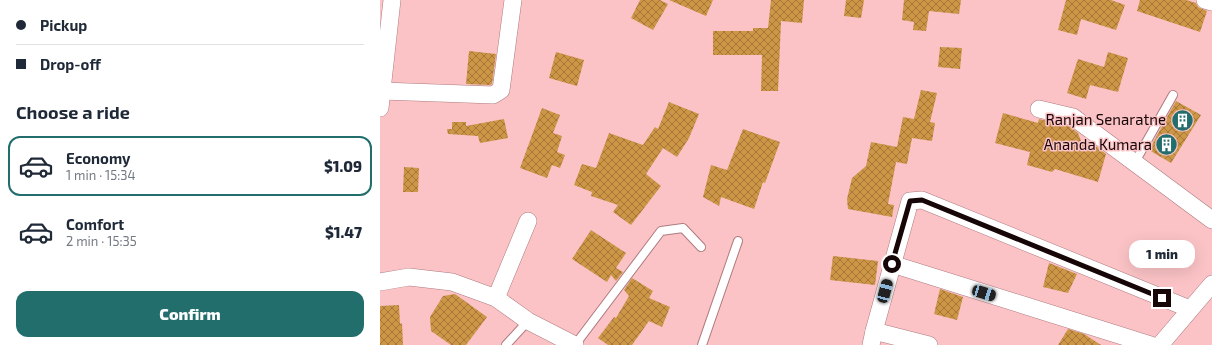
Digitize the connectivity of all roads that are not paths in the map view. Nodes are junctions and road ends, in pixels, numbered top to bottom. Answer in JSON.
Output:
{"nodes":[{"id":1,"x":392,"y":0,"type":"edge"},
{"id":2,"x":513,"y":0,"type":"edge"},
{"id":3,"x":1205,"y":0,"type":"edge"},
{"id":4,"x":1212,"y":2,"type":"edge"},
{"id":5,"x":1173,"y":95,"type":"dead end"},
{"id":6,"x":381,"y":100,"type":"edge"},
{"id":7,"x":1039,"y":109,"type":"dead end"},
{"id":8,"x":1135,"y":162,"type":"junction"},
{"id":9,"x":1212,"y":220,"type":"edge"},
{"id":10,"x":528,"y":221,"type":"dead end"},
{"id":11,"x":738,"y":241,"type":"dead end"},
{"id":12,"x":701,"y":247,"type":"dead end"},
{"id":13,"x":892,"y":264,"type":"junction"},
{"id":14,"x":380,"y":282,"type":"edge"},
{"id":15,"x":1212,"y":284,"type":"edge"},
{"id":16,"x":496,"y":298,"type":"junction"},
{"id":17,"x":1190,"y":309,"type":"junction"},
{"id":18,"x":528,"y":320,"type":"junction"},
{"id":19,"x":873,"y":338,"type":"edge"},
{"id":20,"x":506,"y":345,"type":"edge"},
{"id":21,"x":575,"y":345,"type":"edge"},
{"id":22,"x":702,"y":345,"type":"edge"},
{"id":23,"x":929,"y":345,"type":"edge"},
{"id":24,"x":1151,"y":345,"type":"edge"},
{"id":25,"x":1160,"y":345,"type":"edge"}],
"edges":[{"from":1,"to":6,"type":"street"},
{"from":2,"to":6,"type":"street"},
{"from":3,"to":4,"type":"street"},
{"from":5,"to":8,"type":"lane"},
{"from":7,"to":8,"type":"street"},
{"from":8,"to":9,"type":"street"},
{"from":10,"to":16,"type":"street"},
{"from":11,"to":22,"type":"lane"},
{"from":12,"to":21,"type":"lane"},
{"from":13,"to":17,"type":"street"},
{"from":13,"to":19,"type":"street"},
{"from":13,"to":24,"type":"street"},
{"from":14,"to":16,"type":"street"},
{"from":15,"to":17,"type":"street"},
{"from":16,"to":18,"type":"street"},
{"from":17,"to":25,"type":"street"},
{"from":18,"to":20,"type":"lane"},
{"from":18,"to":21,"type":"street"},
{"from":19,"to":23,"type":"street"}]}
